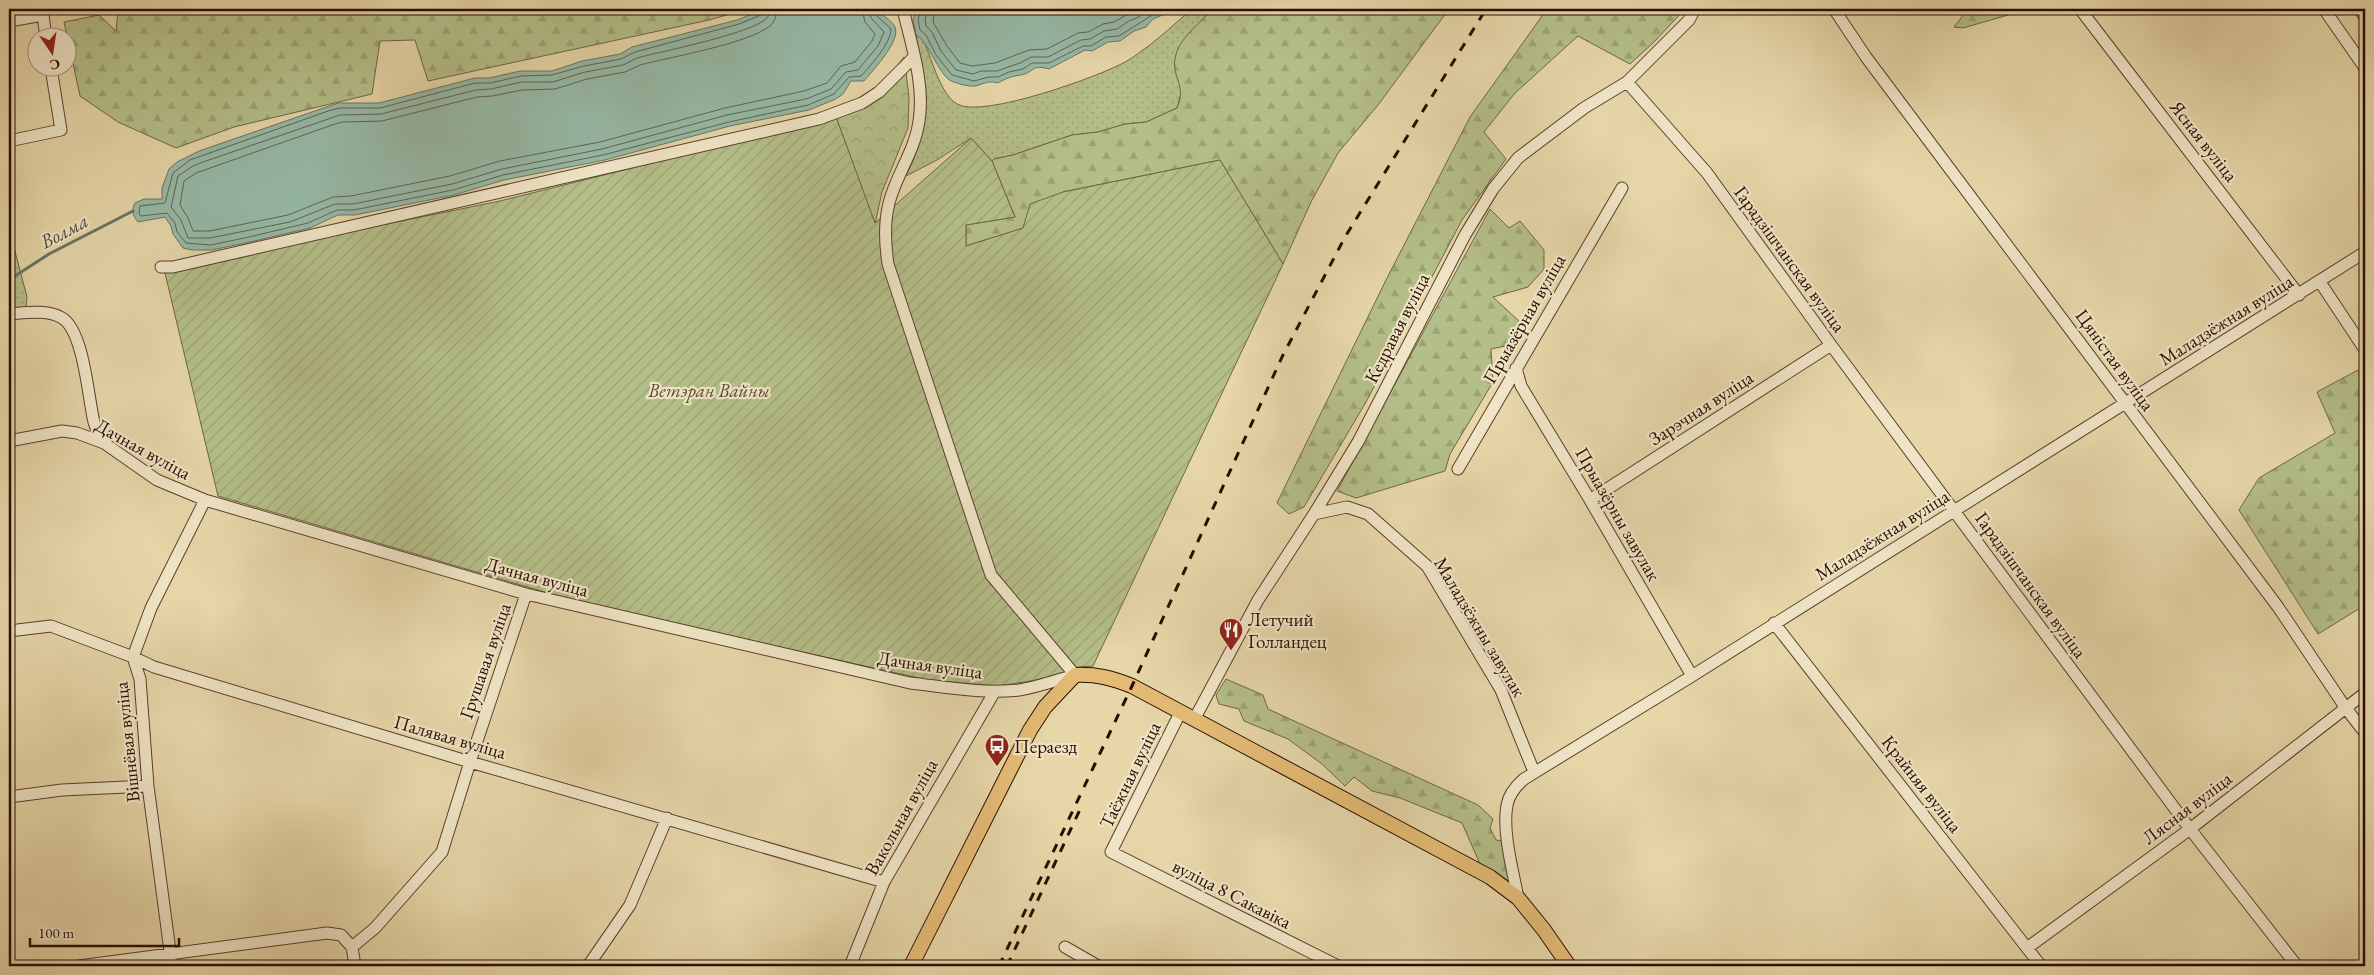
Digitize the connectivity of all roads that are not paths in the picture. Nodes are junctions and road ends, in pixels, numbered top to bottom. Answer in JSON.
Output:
{"nodes":[{"id":1,"x":903,"y":9,"type":"edge"},
{"id":2,"x":1695,"y":9,"type":"edge"},
{"id":3,"x":1834,"y":9,"type":"edge"},
{"id":4,"x":2080,"y":9,"type":"edge"},
{"id":5,"x":2324,"y":9,"type":"edge"},
{"id":6,"x":9,"y":21,"type":"edge"},
{"id":7,"x":45,"y":28,"type":"edge"},
{"id":8,"x":914,"y":57,"type":"junction"},
{"id":9,"x":2365,"y":68,"type":"edge"},
{"id":10,"x":53,"y":78,"type":"edge"},
{"id":11,"x":1628,"y":82,"type":"junction"},
{"id":12,"x":9,"y":141,"type":"edge"},
{"id":13,"x":1622,"y":188,"type":"dead end"},
{"id":14,"x":2365,"y":252,"type":"edge"},
{"id":15,"x":161,"y":267,"type":"dead end"},
{"id":16,"x":2320,"y":282,"type":"junction"},
{"id":17,"x":2299,"y":295,"type":"junction"},
{"id":18,"x":9,"y":314,"type":"edge"},
{"id":19,"x":1831,"y":346,"type":"junction"},
{"id":20,"x":2365,"y":350,"type":"edge"},
{"id":21,"x":1516,"y":368,"type":"junction"},
{"id":22,"x":2125,"y":403,"type":"junction"},
{"id":23,"x":9,"y":441,"type":"edge"},
{"id":24,"x":104,"y":443,"type":"junction"},
{"id":25,"x":1458,"y":469,"type":"dead end"},
{"id":26,"x":205,"y":500,"type":"junction"},
{"id":27,"x":1590,"y":500,"type":"junction"},
{"id":28,"x":1955,"y":510,"type":"junction"},
{"id":29,"x":1314,"y":514,"type":"junction"},
{"id":30,"x":526,"y":594,"type":"junction"},
{"id":31,"x":1774,"y":623,"type":"junction"},
{"id":32,"x":9,"y":631,"type":"edge"},
{"id":33,"x":133,"y":657,"type":"junction"},
{"id":34,"x":1075,"y":675,"type":"junction"},
{"id":35,"x":1692,"y":676,"type":"junction"},
{"id":36,"x":995,"y":691,"type":"junction"},
{"id":37,"x":2365,"y":693,"type":"edge"},
{"id":38,"x":2345,"y":707,"type":"junction"},
{"id":39,"x":1180,"y":712,"type":"junction"},
{"id":40,"x":1194,"y":718,"type":"junction"},
{"id":41,"x":2365,"y":734,"type":"edge"},
{"id":42,"x":470,"y":762,"type":"junction"},
{"id":43,"x":1534,"y":772,"type":"junction"},
{"id":44,"x":148,"y":786,"type":"junction"},
{"id":45,"x":9,"y":797,"type":"edge"},
{"id":46,"x":667,"y":818,"type":"junction"},
{"id":47,"x":2190,"y":829,"type":"junction"},
{"id":48,"x":1111,"y":852,"type":"joint"},
{"id":49,"x":884,"y":882,"type":"junction"},
{"id":50,"x":1518,"y":898,"type":"junction"},
{"id":51,"x":352,"y":947,"type":"junction"},
{"id":52,"x":1065,"y":947,"type":"dead end"},
{"id":53,"x":2027,"y":948,"type":"junction"},
{"id":54,"x":170,"y":952,"type":"junction"},
{"id":55,"x":79,"y":966,"type":"edge"},
{"id":56,"x":172,"y":966,"type":"edge"},
{"id":57,"x":355,"y":966,"type":"edge"},
{"id":58,"x":588,"y":966,"type":"edge"},
{"id":59,"x":850,"y":966,"type":"edge"},
{"id":60,"x":911,"y":966,"type":"edge"},
{"id":61,"x":1098,"y":966,"type":"edge"},
{"id":62,"x":1338,"y":966,"type":"edge"},
{"id":63,"x":1569,"y":966,"type":"edge"},
{"id":64,"x":2042,"y":966,"type":"edge"},
{"id":65,"x":2297,"y":966,"type":"edge"}],
"edges":[{"from":1,"to":8,"type":"street"},
{"from":2,"to":11,"type":"street","name":"Кедравая вуліца"},
{"from":3,"to":22,"type":"street","name":"Цяністая вуліца"},
{"from":4,"to":17,"type":"street","name":"Ясная вуліца"},
{"from":5,"to":9,"type":"street"},
{"from":6,"to":7,"type":"street"},
{"from":8,"to":15,"type":"street"},
{"from":8,"to":34,"type":"street"},
{"from":10,"to":12,"type":"street"},
{"from":11,"to":19,"type":"street","name":"Гарадзішчанская вуліца"},
{"from":11,"to":29,"type":"street","name":"Кедравая вуліца"},
{"from":13,"to":21,"type":"street","name":"Прыазёрная вуліца"},
{"from":14,"to":16,"type":"street","name":"Маладзёжная вуліца"},
{"from":16,"to":17,"type":"street","name":"Маладзёжная вуліца"},
{"from":16,"to":20,"type":"street"},
{"from":17,"to":22,"type":"street","name":"Маладзёжная вуліца"},
{"from":18,"to":24,"type":"street"},
{"from":19,"to":27,"type":"street","name":"Зарэчная вуліца"},
{"from":19,"to":28,"type":"street","name":"Гарадзішчанская вуліца"},
{"from":21,"to":25,"type":"street","name":"Прыазёрная вуліца"},
{"from":21,"to":27,"type":"street","name":"Прыазёрны завулак"},
{"from":22,"to":28,"type":"street","name":"Маладзёжная вуліца"},
{"from":22,"to":38,"type":"street","name":"Цяністая вуліца"},
{"from":23,"to":24,"type":"street","name":"Дачная вуліца"},
{"from":24,"to":26,"type":"street","name":"Дачная вуліца"},
{"from":26,"to":30,"type":"street","name":"Дачная вуліца"},
{"from":26,"to":33,"type":"street","name":"Вішнёвая вуліца"},
{"from":27,"to":35,"type":"street","name":"Прыазёрны завулак"},
{"from":28,"to":31,"type":"street","name":"Маладзёжная вуліца"},
{"from":28,"to":47,"type":"street","name":"Гарадзішчанская вуліца"},
{"from":29,"to":40,"type":"street","name":"Кедравая вуліца"},
{"from":29,"to":43,"type":"street","name":"Маладзёжны завулак"},
{"from":30,"to":36,"type":"street","name":"Дачная вуліца"},
{"from":30,"to":42,"type":"street","name":"Грушавая вуліца"},
{"from":31,"to":35,"type":"street","name":"Маладзёжная вуліца"},
{"from":31,"to":53,"type":"street","name":"Крайняя вуліца"},
{"from":32,"to":33,"type":"street","name":"Палявая вуліца"},
{"from":33,"to":42,"type":"street","name":"Палявая вуліца"},
{"from":33,"to":44,"type":"street","name":"Вішнёвая вуліца"},
{"from":34,"to":36,"type":"street","name":"Дачная вуліца"},
{"from":34,"to":39,"type":"main road"},
{"from":34,"to":60,"type":"main road"},
{"from":35,"to":43,"type":"street","name":"Маладзёжная вуліца"},
{"from":36,"to":49,"type":"street","name":"Вакольная вуліца"},
{"from":37,"to":38,"type":"street","name":"Лясная вуліца"},
{"from":38,"to":41,"type":"street","name":"Цяністая вуліца"},
{"from":38,"to":47,"type":"street","name":"Лясная вуліца"},
{"from":39,"to":40,"type":"main road"},
{"from":39,"to":48,"type":"street","name":"Таёжная вуліца"},
{"from":40,"to":50,"type":"main road"},
{"from":42,"to":46,"type":"street","name":"Палявая вуліца"},
{"from":42,"to":51,"type":"street","name":"Грушавая вуліца"},
{"from":43,"to":50,"type":"street","name":"Маладзёжная вуліца"},
{"from":44,"to":45,"type":"street"},
{"from":44,"to":54,"type":"street","name":"Вішнёвая вуліца"},
{"from":46,"to":49,"type":"street","name":"Палявая вуліца"},
{"from":46,"to":58,"type":"street"},
{"from":47,"to":53,"type":"street","name":"Лясная вуліца"},
{"from":47,"to":65,"type":"street","name":"Гарадзішчанская вуліца"},
{"from":48,"to":62,"type":"street","name":"вуліца 8 Сакавіка"},
{"from":49,"to":59,"type":"street","name":"Вакольная вуліца"},
{"from":50,"to":63,"type":"main road"},
{"from":51,"to":54,"type":"street"},
{"from":51,"to":57,"type":"street"},
{"from":52,"to":61,"type":"street"},
{"from":53,"to":64,"type":"street","name":"Крайняя вуліца"},
{"from":54,"to":55,"type":"street"},
{"from":54,"to":56,"type":"street","name":"Вішнёвая вуліца"}]}
